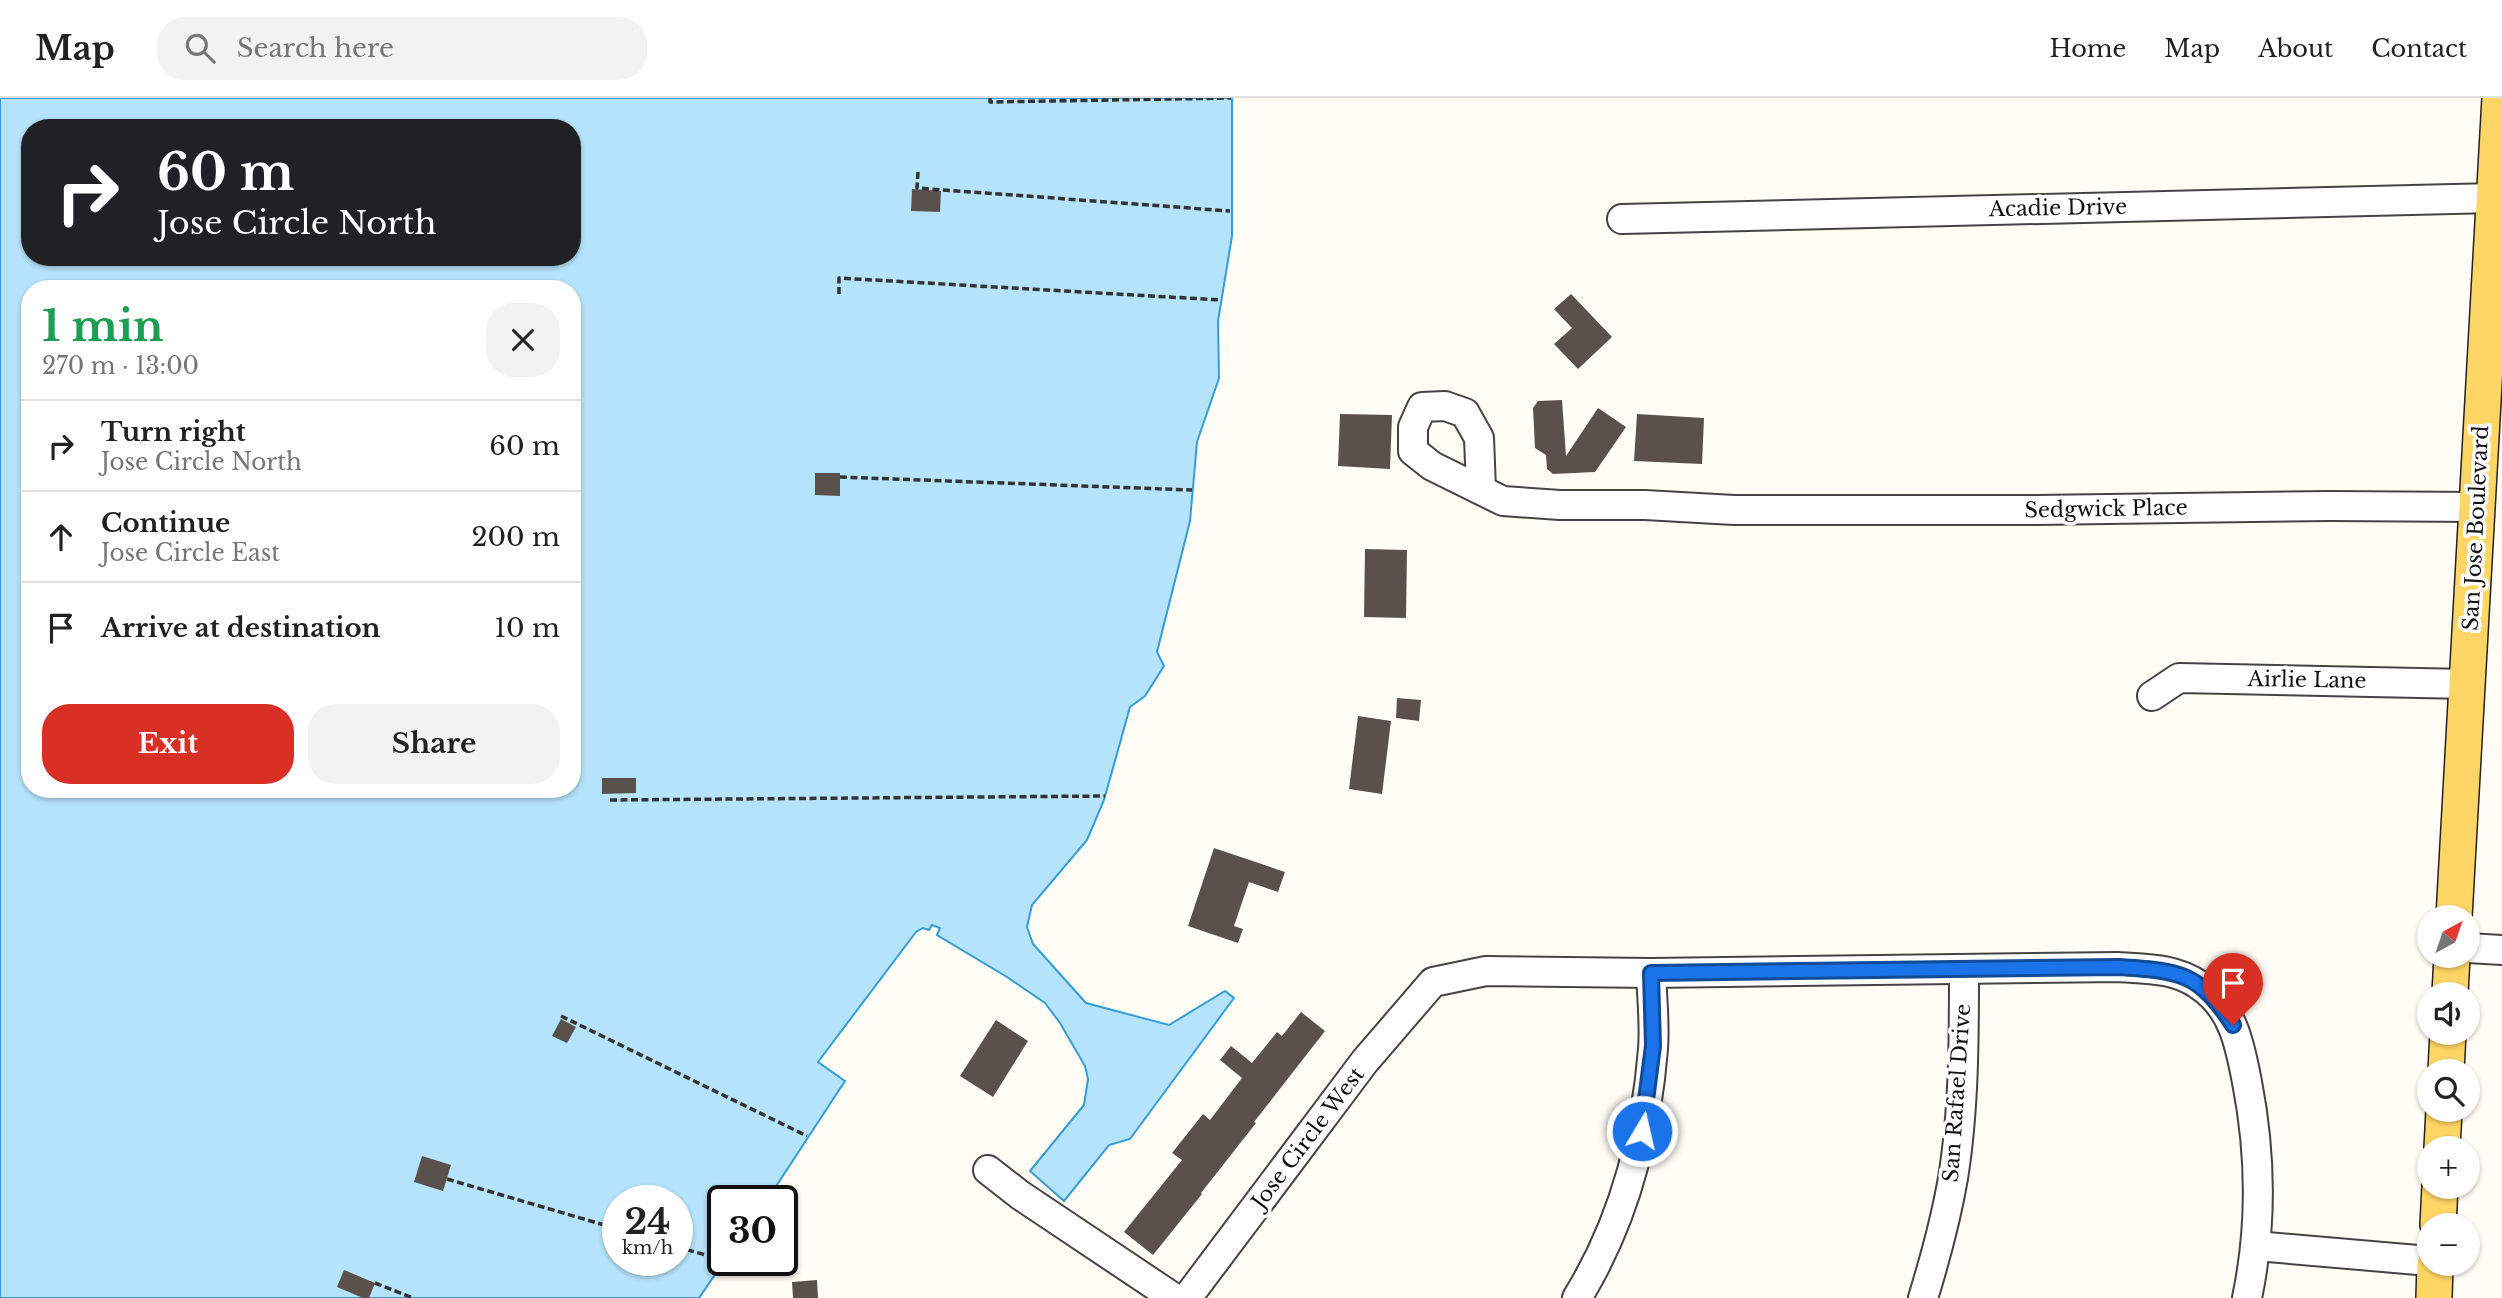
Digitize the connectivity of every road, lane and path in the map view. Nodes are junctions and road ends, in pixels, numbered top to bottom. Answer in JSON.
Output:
{"nodes":[{"id":1,"x":990,"y":98,"type":"edge"},
{"id":2,"x":1231,"y":98,"type":"edge"},
{"id":3,"x":2500,"y":98,"type":"edge"},
{"id":4,"x":918,"y":172,"type":"dead end"},
{"id":5,"x":2495,"y":198,"type":"junction"},
{"id":6,"x":1230,"y":211,"type":"dead end"},
{"id":7,"x":1622,"y":219,"type":"dead end"},
{"id":8,"x":839,"y":294,"type":"dead end"},
{"id":9,"x":1221,"y":300,"type":"dead end"},
{"id":10,"x":840,"y":477,"type":"dead end"},
{"id":11,"x":1481,"y":489,"type":"dead end"},
{"id":12,"x":1192,"y":490,"type":"dead end"},
{"id":13,"x":2477,"y":508,"type":"junction"},
{"id":14,"x":2468,"y":684,"type":"junction"},
{"id":15,"x":2152,"y":696,"type":"dead end"},
{"id":16,"x":1105,"y":796,"type":"dead end"},
{"id":17,"x":611,"y":800,"type":"dead end"},
{"id":18,"x":2455,"y":905,"type":"edge"},
{"id":19,"x":2480,"y":949,"type":"edge"},
{"id":20,"x":2502,"y":950,"type":"edge"},
{"id":21,"x":1964,"y":969,"type":"junction"},
{"id":22,"x":1651,"y":973,"type":"junction"},
{"id":23,"x":561,"y":1016,"type":"dead end"},
{"id":24,"x":807,"y":1136,"type":"dead end"},
{"id":25,"x":988,"y":1170,"type":"dead end"},
{"id":26,"x":447,"y":1179,"type":"dead end"},
{"id":27,"x":602,"y":1224,"type":"edge"},
{"id":28,"x":2256,"y":1246,"type":"junction"},
{"id":29,"x":2417,"y":1260,"type":"edge"},
{"id":30,"x":2435,"y":1276,"type":"edge"},
{"id":31,"x":375,"y":1283,"type":"dead end"},
{"id":32,"x":413,"y":1298,"type":"edge"},
{"id":33,"x":1174,"y":1298,"type":"edge"},
{"id":34,"x":1187,"y":1298,"type":"edge"},
{"id":35,"x":1577,"y":1298,"type":"edge"},
{"id":36,"x":1923,"y":1298,"type":"edge"},
{"id":37,"x":2247,"y":1298,"type":"edge"},
{"id":38,"x":2434,"y":1298,"type":"edge"}],
"edges":[{"from":1,"to":2,"type":"path"},
{"from":3,"to":5,"type":"main road","name":"San Jose Boulevard"},
{"from":4,"to":6,"type":"path"},
{"from":5,"to":7,"type":"street","name":"Acadie Drive"},
{"from":5,"to":13,"type":"main road","name":"San Jose Boulevard"},
{"from":8,"to":9,"type":"path"},
{"from":10,"to":12,"type":"path"},
{"from":11,"to":13,"type":"street","name":"Sedgwick Place"},
{"from":13,"to":14,"type":"main road","name":"San Jose Boulevard"},
{"from":14,"to":15,"type":"street","name":"Airlie Lane"},
{"from":14,"to":18,"type":"main road","name":"San Jose Boulevard"},
{"from":16,"to":17,"type":"path"},
{"from":19,"to":20,"type":"street"},
{"from":21,"to":22,"type":"street"},
{"from":21,"to":28,"type":"street"},
{"from":21,"to":36,"type":"street","name":"San Rafael Drive"},
{"from":22,"to":34,"type":"street","name":"Jose Circle West"},
{"from":22,"to":35,"type":"street"},
{"from":23,"to":24,"type":"path"},
{"from":25,"to":33,"type":"street"},
{"from":26,"to":27,"type":"path"},
{"from":28,"to":29,"type":"street"},
{"from":28,"to":37,"type":"street"},
{"from":30,"to":38,"type":"main road"},
{"from":31,"to":32,"type":"path"}]}
